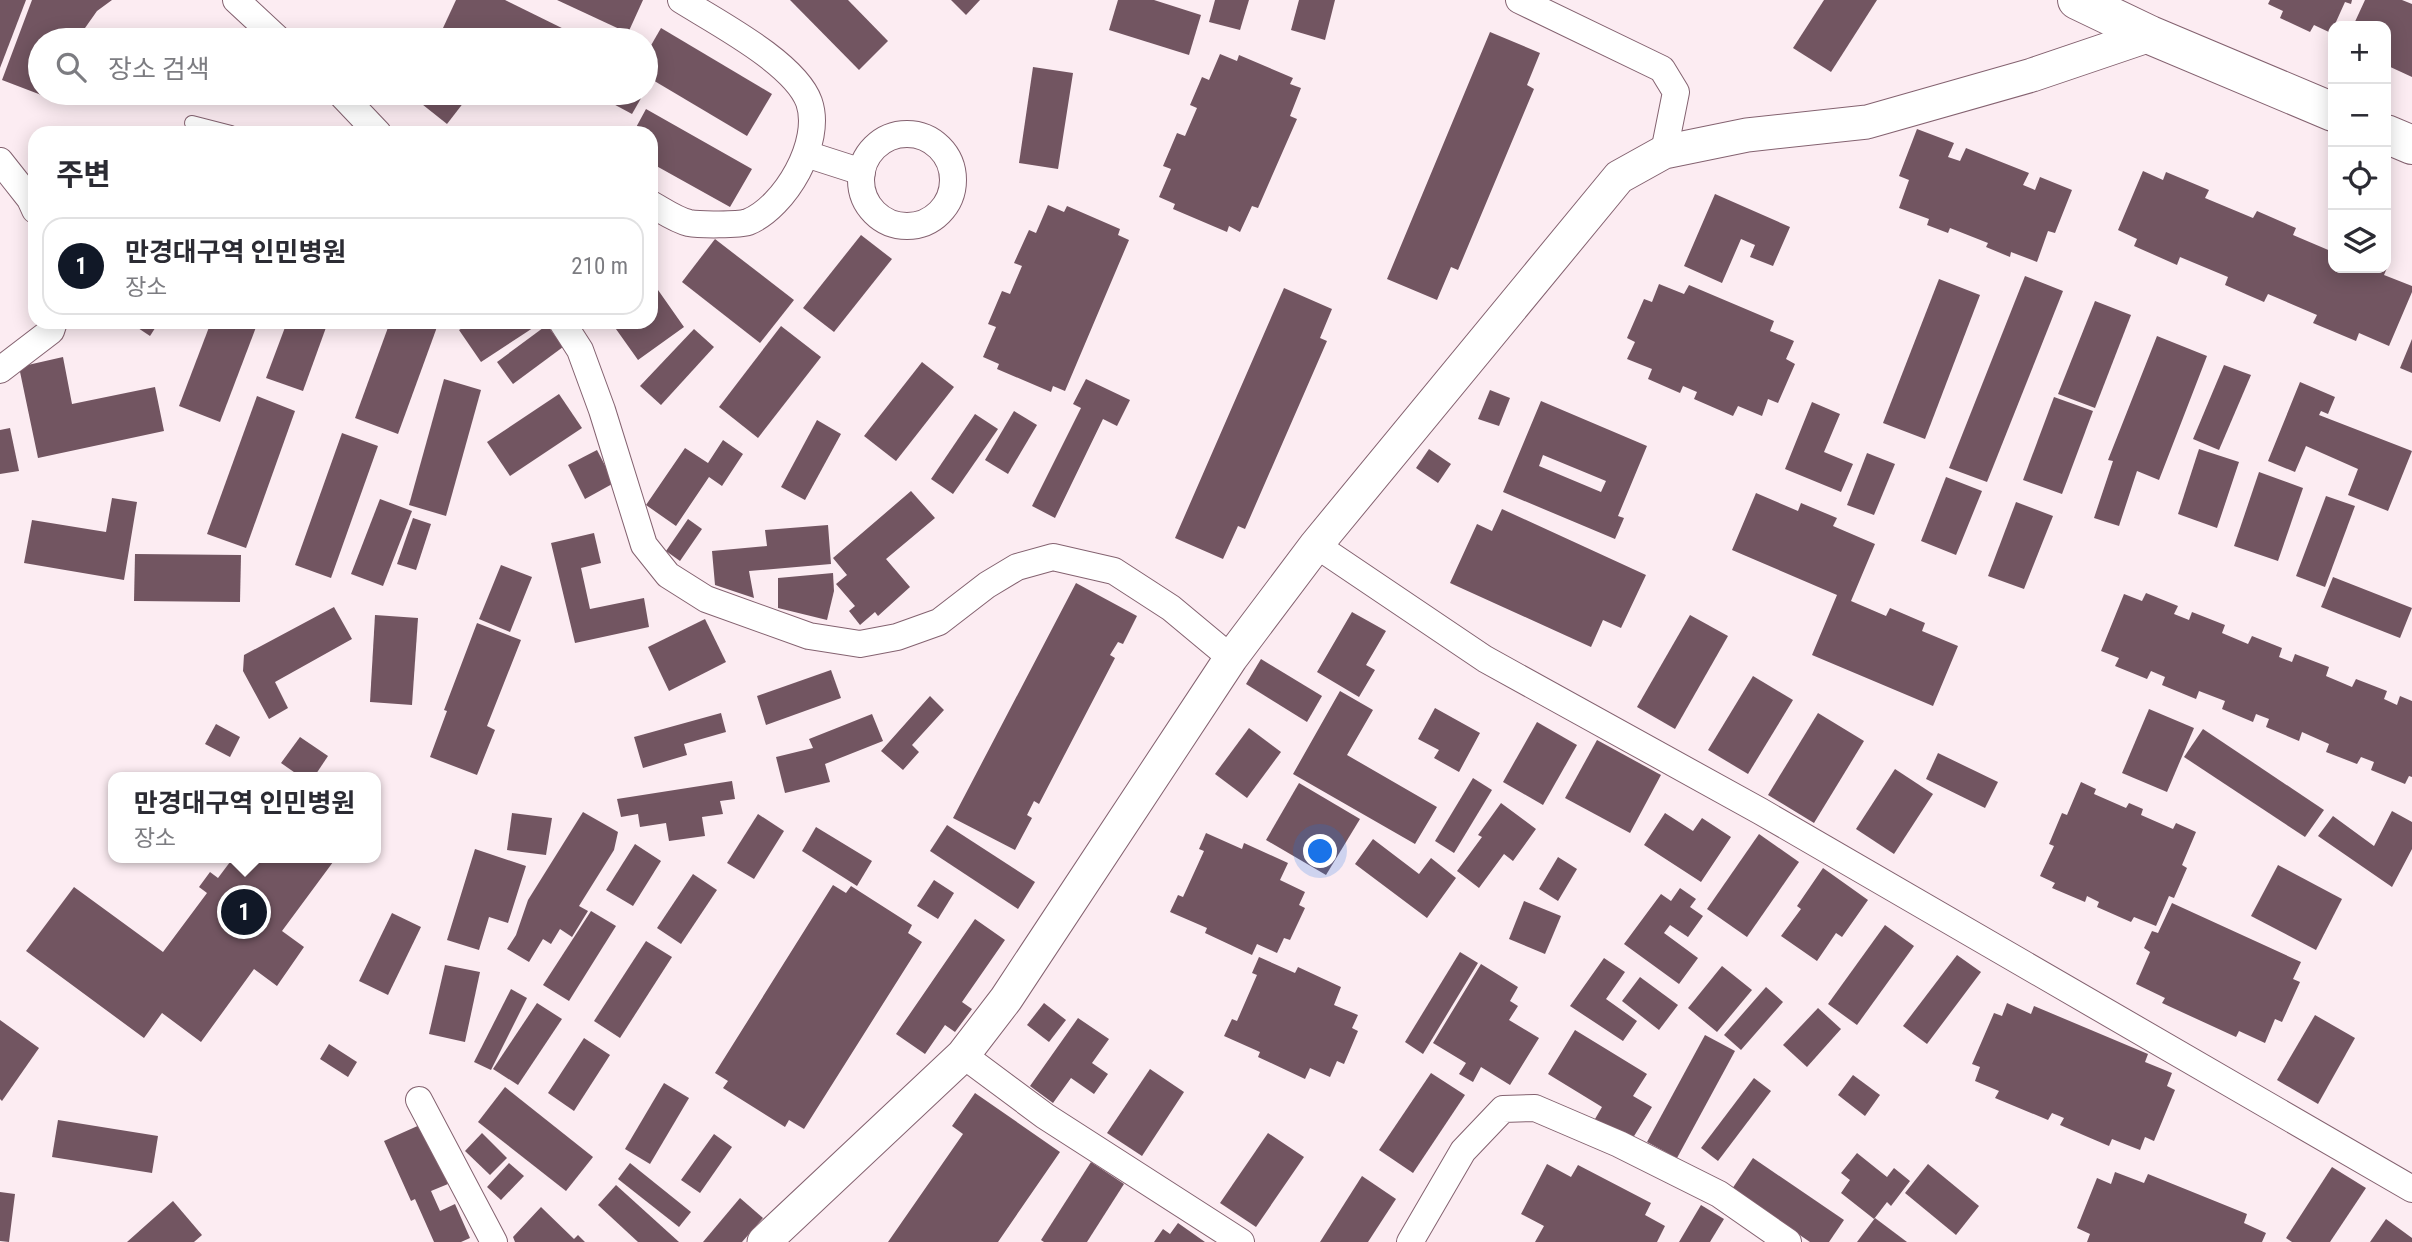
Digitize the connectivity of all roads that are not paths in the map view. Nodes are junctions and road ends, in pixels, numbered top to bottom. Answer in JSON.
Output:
{"nodes":[{"id":1,"x":236,"y":0,"type":"edge"},
{"id":2,"x":681,"y":0,"type":"edge"},
{"id":3,"x":1519,"y":0,"type":"edge"},
{"id":4,"x":2077,"y":0,"type":"edge"},
{"id":5,"x":266,"y":28,"type":"edge"},
{"id":6,"x":2150,"y":35,"type":"junction"},
{"id":7,"x":351,"y":105,"type":"edge"},
{"id":8,"x":2328,"y":110,"type":"edge"},
{"id":9,"x":192,"y":122,"type":"dead end"},
{"id":10,"x":206,"y":126,"type":"edge"},
{"id":11,"x":371,"y":126,"type":"edge"},
{"id":12,"x":2391,"y":136,"type":"edge"},
{"id":13,"x":2412,"y":145,"type":"edge"},
{"id":14,"x":1664,"y":152,"type":"junction"},
{"id":15,"x":806,"y":154,"type":"junction"},
{"id":16,"x":0,"y":162,"type":"edge"},
{"id":17,"x":862,"y":172,"type":"dead end"},
{"id":18,"x":28,"y":197,"type":"edge"},
{"id":19,"x":658,"y":208,"type":"edge"},
{"id":20,"x":52,"y":329,"type":"edge"},
{"id":21,"x":566,"y":329,"type":"edge"},
{"id":22,"x":0,"y":370,"type":"edge"},
{"id":23,"x":1316,"y":545,"type":"junction"},
{"id":24,"x":1231,"y":658,"type":"junction"},
{"id":25,"x":962,"y":1055,"type":"junction"},
{"id":26,"x":419,"y":1100,"type":"dead end"},
{"id":27,"x":2412,"y":1189,"type":"edge"},
{"id":28,"x":494,"y":1242,"type":"edge"},
{"id":29,"x":764,"y":1242,"type":"edge"},
{"id":30,"x":1241,"y":1242,"type":"edge"},
{"id":31,"x":1410,"y":1242,"type":"edge"},
{"id":32,"x":1788,"y":1242,"type":"edge"}],
"edges":[{"from":1,"to":5,"type":"street"},
{"from":2,"to":15,"type":"street"},
{"from":3,"to":14,"type":"street"},
{"from":4,"to":6,"type":"main road"},
{"from":6,"to":8,"type":"main road"},
{"from":6,"to":14,"type":"street"},
{"from":7,"to":11,"type":"street"},
{"from":9,"to":10,"type":"lane"},
{"from":12,"to":13,"type":"main road"},
{"from":14,"to":23,"type":"street"},
{"from":15,"to":17,"type":"street"},
{"from":15,"to":19,"type":"street"},
{"from":16,"to":18,"type":"street"},
{"from":20,"to":22,"type":"street"},
{"from":21,"to":24,"type":"street"},
{"from":23,"to":24,"type":"street"},
{"from":23,"to":27,"type":"street"},
{"from":24,"to":25,"type":"street"},
{"from":25,"to":29,"type":"street"},
{"from":25,"to":30,"type":"street"},
{"from":26,"to":28,"type":"street"},
{"from":31,"to":32,"type":"street"}]}
